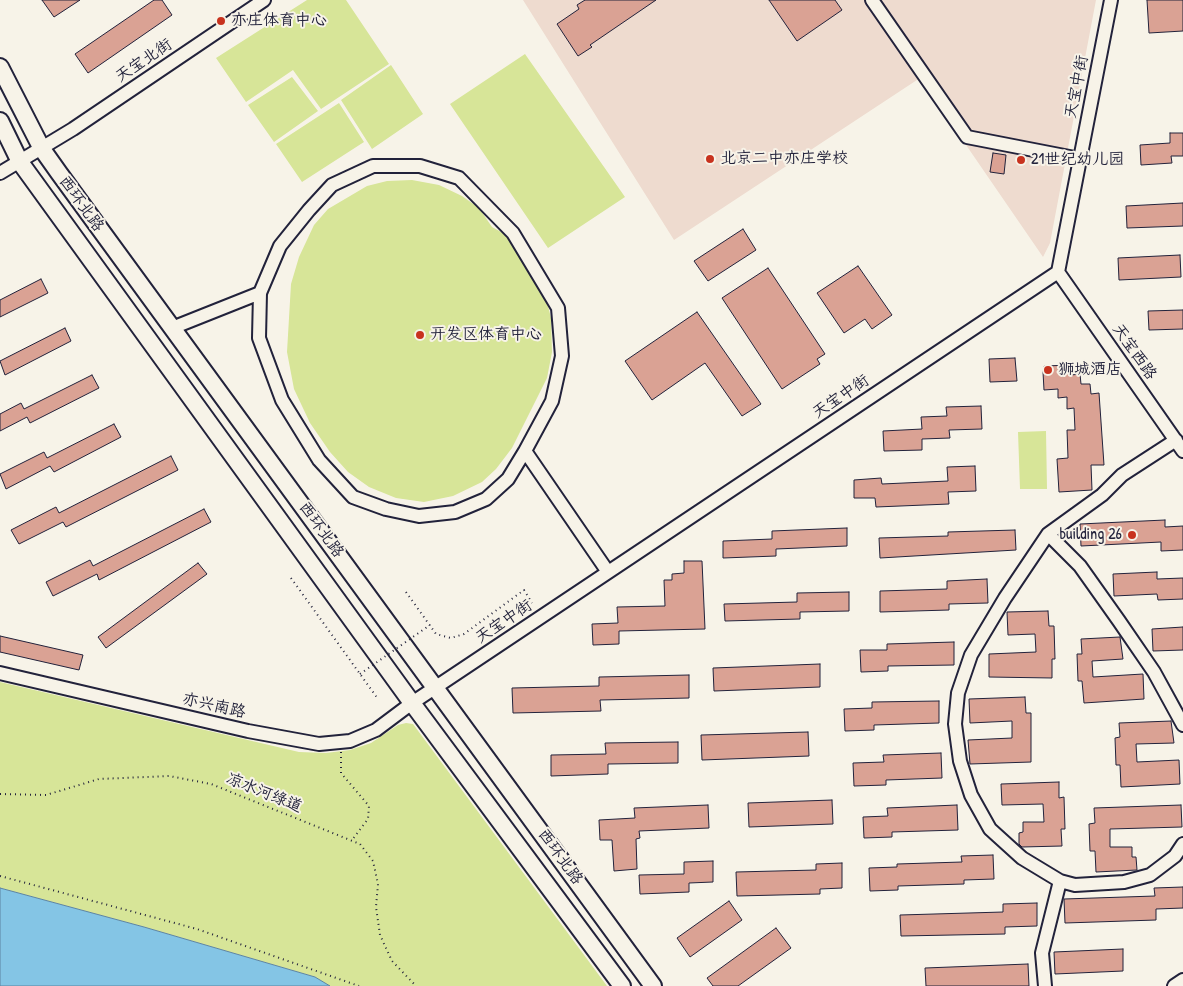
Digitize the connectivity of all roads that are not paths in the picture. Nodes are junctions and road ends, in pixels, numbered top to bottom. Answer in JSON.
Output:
{"nodes":[{"id":1,"x":264,"y":0,"type":"edge"},
{"id":2,"x":872,"y":0,"type":"edge"},
{"id":3,"x":1111,"y":0,"type":"edge"},
{"id":4,"x":0,"y":67,"type":"edge"},
{"id":5,"x":0,"y":121,"type":"edge"},
{"id":6,"x":42,"y":149,"type":"junction"},
{"id":7,"x":1080,"y":159,"type":"junction"},
{"id":8,"x":20,"y":162,"type":"junction"},
{"id":9,"x":0,"y":173,"type":"edge"},
{"id":10,"x":1058,"y":272,"type":"junction"},
{"id":11,"x":260,"y":292,"type":"junction"},
{"id":12,"x":172,"y":328,"type":"junction"},
{"id":13,"x":1179,"y":446,"type":"edge"},
{"id":14,"x":525,"y":451,"type":"junction"},
{"id":15,"x":1048,"y":534,"type":"junction"},
{"id":16,"x":608,"y":572,"type":"junction"},
{"id":17,"x":0,"y":672,"type":"edge"},
{"id":18,"x":436,"y":687,"type":"junction"},
{"id":19,"x":412,"y":703,"type":"junction"},
{"id":20,"x":1183,"y":725,"type":"edge"},
{"id":21,"x":1183,"y":844,"type":"edge"},
{"id":22,"x":1060,"y":881,"type":"junction"},
{"id":23,"x":1183,"y":980,"type":"edge"},
{"id":24,"x":622,"y":986,"type":"edge"},
{"id":25,"x":653,"y":986,"type":"edge"},
{"id":26,"x":1045,"y":986,"type":"edge"},
{"id":27,"x":1174,"y":986,"type":"edge"}],
"edges":[{"from":1,"to":6,"type":"street","name":"天宝北街"},
{"from":2,"to":7,"type":"street"},
{"from":3,"to":7,"type":"street","name":"天宝中街"},
{"from":4,"to":6,"type":"main road","name":"西环北路"},
{"from":5,"to":8,"type":"main road","name":"西环北路"},
{"from":6,"to":8,"type":"street","name":"天宝北街"},
{"from":6,"to":12,"type":"main road","name":"西环北路"},
{"from":7,"to":10,"type":"street","name":"天宝中街"},
{"from":8,"to":9,"type":"street","name":"天宝北街"},
{"from":8,"to":19,"type":"main road","name":"西环北路"},
{"from":10,"to":13,"type":"street","name":"天宝西路"},
{"from":10,"to":16,"type":"street","name":"天宝中街"},
{"from":11,"to":12,"type":"street"},
{"from":11,"to":14,"type":"street"},
{"from":11,"to":14,"type":"street"},
{"from":12,"to":18,"type":"main road","name":"西环北路"},
{"from":13,"to":15,"type":"street"},
{"from":14,"to":16,"type":"street"},
{"from":15,"to":20,"type":"street"},
{"from":15,"to":22,"type":"street"},
{"from":16,"to":18,"type":"street","name":"天宝中街"},
{"from":17,"to":19,"type":"street","name":"亦兴南路"},
{"from":18,"to":19,"type":"street","name":"天宝中街"},
{"from":18,"to":25,"type":"main road","name":"西环北路"},
{"from":19,"to":24,"type":"main road","name":"西环北路"},
{"from":21,"to":22,"type":"street"},
{"from":22,"to":26,"type":"street"},
{"from":23,"to":27,"type":"street"}]}
